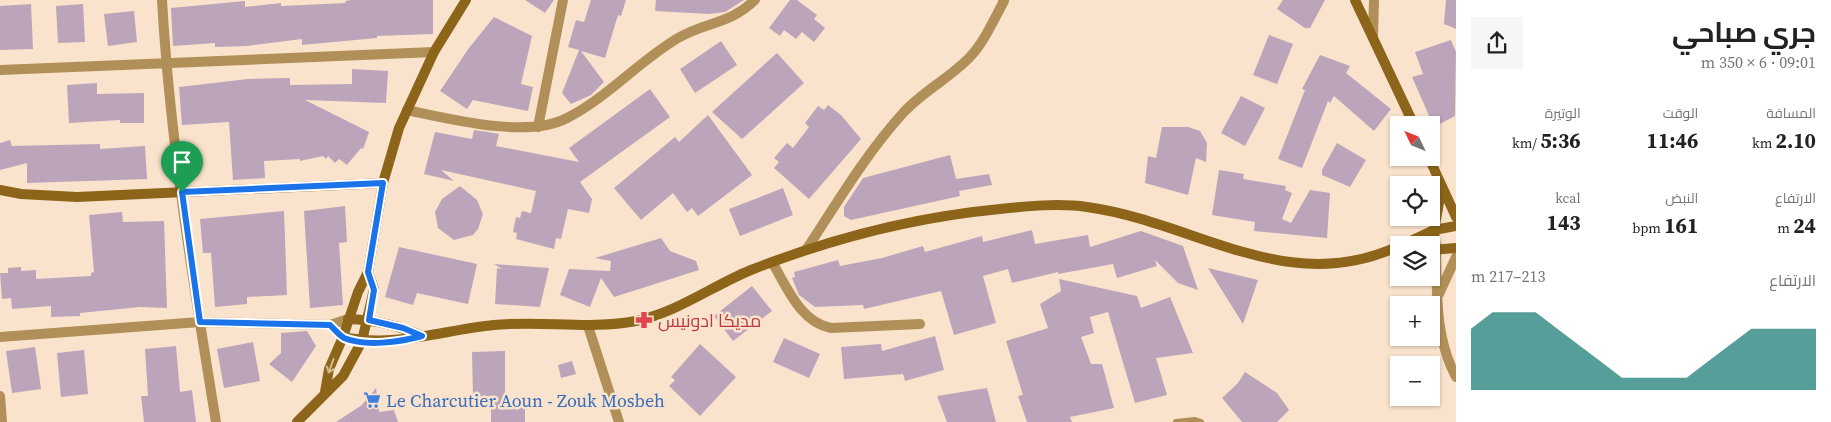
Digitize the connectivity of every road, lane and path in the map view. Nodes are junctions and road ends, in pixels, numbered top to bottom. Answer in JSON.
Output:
{"nodes":[{"id":1,"x":162,"y":0,"type":"edge"},
{"id":2,"x":466,"y":0,"type":"edge"},
{"id":3,"x":563,"y":0,"type":"edge"},
{"id":4,"x":755,"y":0,"type":"edge"},
{"id":5,"x":1004,"y":0,"type":"edge"},
{"id":6,"x":1374,"y":0,"type":"edge"},
{"id":7,"x":1358,"y":2,"type":"edge"},
{"id":8,"x":1373,"y":37,"type":"junction"},
{"id":9,"x":434,"y":52,"type":"junction"},
{"id":10,"x":166,"y":62,"type":"junction"},
{"id":11,"x":0,"y":70,"type":"edge"},
{"id":12,"x":407,"y":110,"type":"junction"},
{"id":13,"x":1410,"y":116,"type":"edge"},
{"id":14,"x":538,"y":127,"type":"junction"},
{"id":15,"x":1433,"y":166,"type":"edge"},
{"id":16,"x":383,"y":183,"type":"junction"},
{"id":17,"x":1442,"y":186,"type":"junction"},
{"id":18,"x":0,"y":190,"type":"edge"},
{"id":19,"x":182,"y":192,"type":"junction"},
{"id":20,"x":1456,"y":217,"type":"edge"},
{"id":21,"x":1456,"y":226,"type":"edge"},
{"id":22,"x":1434,"y":230,"type":"junction"},
{"id":23,"x":1422,"y":236,"type":"edge"},
{"id":24,"x":1434,"y":236,"type":"edge"},
{"id":25,"x":1456,"y":248,"type":"edge"},
{"id":26,"x":1440,"y":249,"type":"edge"},
{"id":27,"x":806,"y":250,"type":"junction"},
{"id":28,"x":1390,"y":251,"type":"edge"},
{"id":29,"x":1456,"y":257,"type":"edge"},
{"id":30,"x":772,"y":262,"type":"junction"},
{"id":31,"x":368,"y":272,"type":"junction"},
{"id":32,"x":1438,"y":296,"type":"edge"},
{"id":33,"x":348,"y":319,"type":"junction"},
{"id":34,"x":369,"y":320,"type":"junction"},
{"id":35,"x":200,"y":322,"type":"junction"},
{"id":36,"x":920,"y":324,"type":"dead end"},
{"id":37,"x":330,"y":325,"type":"junction"},
{"id":38,"x":588,"y":326,"type":"junction"},
{"id":39,"x":1440,"y":326,"type":"edge"},
{"id":40,"x":422,"y":336,"type":"junction"},
{"id":41,"x":0,"y":337,"type":"edge"},
{"id":42,"x":343,"y":337,"type":"junction"},
{"id":43,"x":362,"y":341,"type":"junction"},
{"id":44,"x":1456,"y":377,"type":"edge"},
{"id":45,"x":325,"y":392,"type":"junction"},
{"id":46,"x":0,"y":396,"type":"edge"},
{"id":47,"x":2,"y":422,"type":"edge"},
{"id":48,"x":216,"y":422,"type":"edge"},
{"id":49,"x":297,"y":422,"type":"edge"},
{"id":50,"x":619,"y":422,"type":"edge"},
{"id":51,"x":1176,"y":422,"type":"edge"},
{"id":52,"x":1201,"y":422,"type":"edge"}],
"edges":[{"from":1,"to":10,"type":"street"},
{"from":2,"to":9,"type":"main road"},
{"from":3,"to":14,"type":"street"},
{"from":4,"to":14,"type":"street"},
{"from":5,"to":27,"type":"street"},
{"from":6,"to":8,"type":"street"},
{"from":7,"to":8,"type":"main road"},
{"from":8,"to":13,"type":"main road"},
{"from":9,"to":10,"type":"street"},
{"from":9,"to":12,"type":"main road"},
{"from":10,"to":11,"type":"street"},
{"from":10,"to":19,"type":"street"},
{"from":12,"to":14,"type":"street"},
{"from":12,"to":16,"type":"main road"},
{"from":15,"to":17,"type":"main road"},
{"from":16,"to":19,"type":"main road"},
{"from":16,"to":31,"type":"main road"},
{"from":17,"to":20,"type":"main road"},
{"from":17,"to":22,"type":"main road"},
{"from":18,"to":19,"type":"main road"},
{"from":19,"to":35,"type":"street"},
{"from":21,"to":22,"type":"main road"},
{"from":22,"to":23,"type":"main road"},
{"from":22,"to":24,"type":"main road"},
{"from":25,"to":26,"type":"main road"},
{"from":27,"to":28,"type":"main road"},
{"from":27,"to":30,"type":"main road"},
{"from":29,"to":32,"type":"street"},
{"from":30,"to":36,"type":"street"},
{"from":30,"to":38,"type":"main road"},
{"from":31,"to":33,"type":"main road"},
{"from":31,"to":34,"type":"main road"},
{"from":33,"to":34,"type":"main road"},
{"from":33,"to":37,"type":"street"},
{"from":33,"to":42,"type":"main road"},
{"from":34,"to":40,"type":"main road"},
{"from":34,"to":43,"type":"main road"},
{"from":35,"to":37,"type":"street"},
{"from":35,"to":41,"type":"street"},
{"from":35,"to":48,"type":"street"},
{"from":37,"to":42,"type":"street"},
{"from":38,"to":40,"type":"main road"},
{"from":38,"to":50,"type":"street"},
{"from":39,"to":44,"type":"street"},
{"from":40,"to":43,"type":"main road"},
{"from":42,"to":43,"type":"main road"},
{"from":42,"to":45,"type":"main road","one_way":true},
{"from":43,"to":45,"type":"main road"},
{"from":45,"to":49,"type":"main road"},
{"from":46,"to":47,"type":"street"},
{"from":51,"to":52,"type":"lane"}]}
